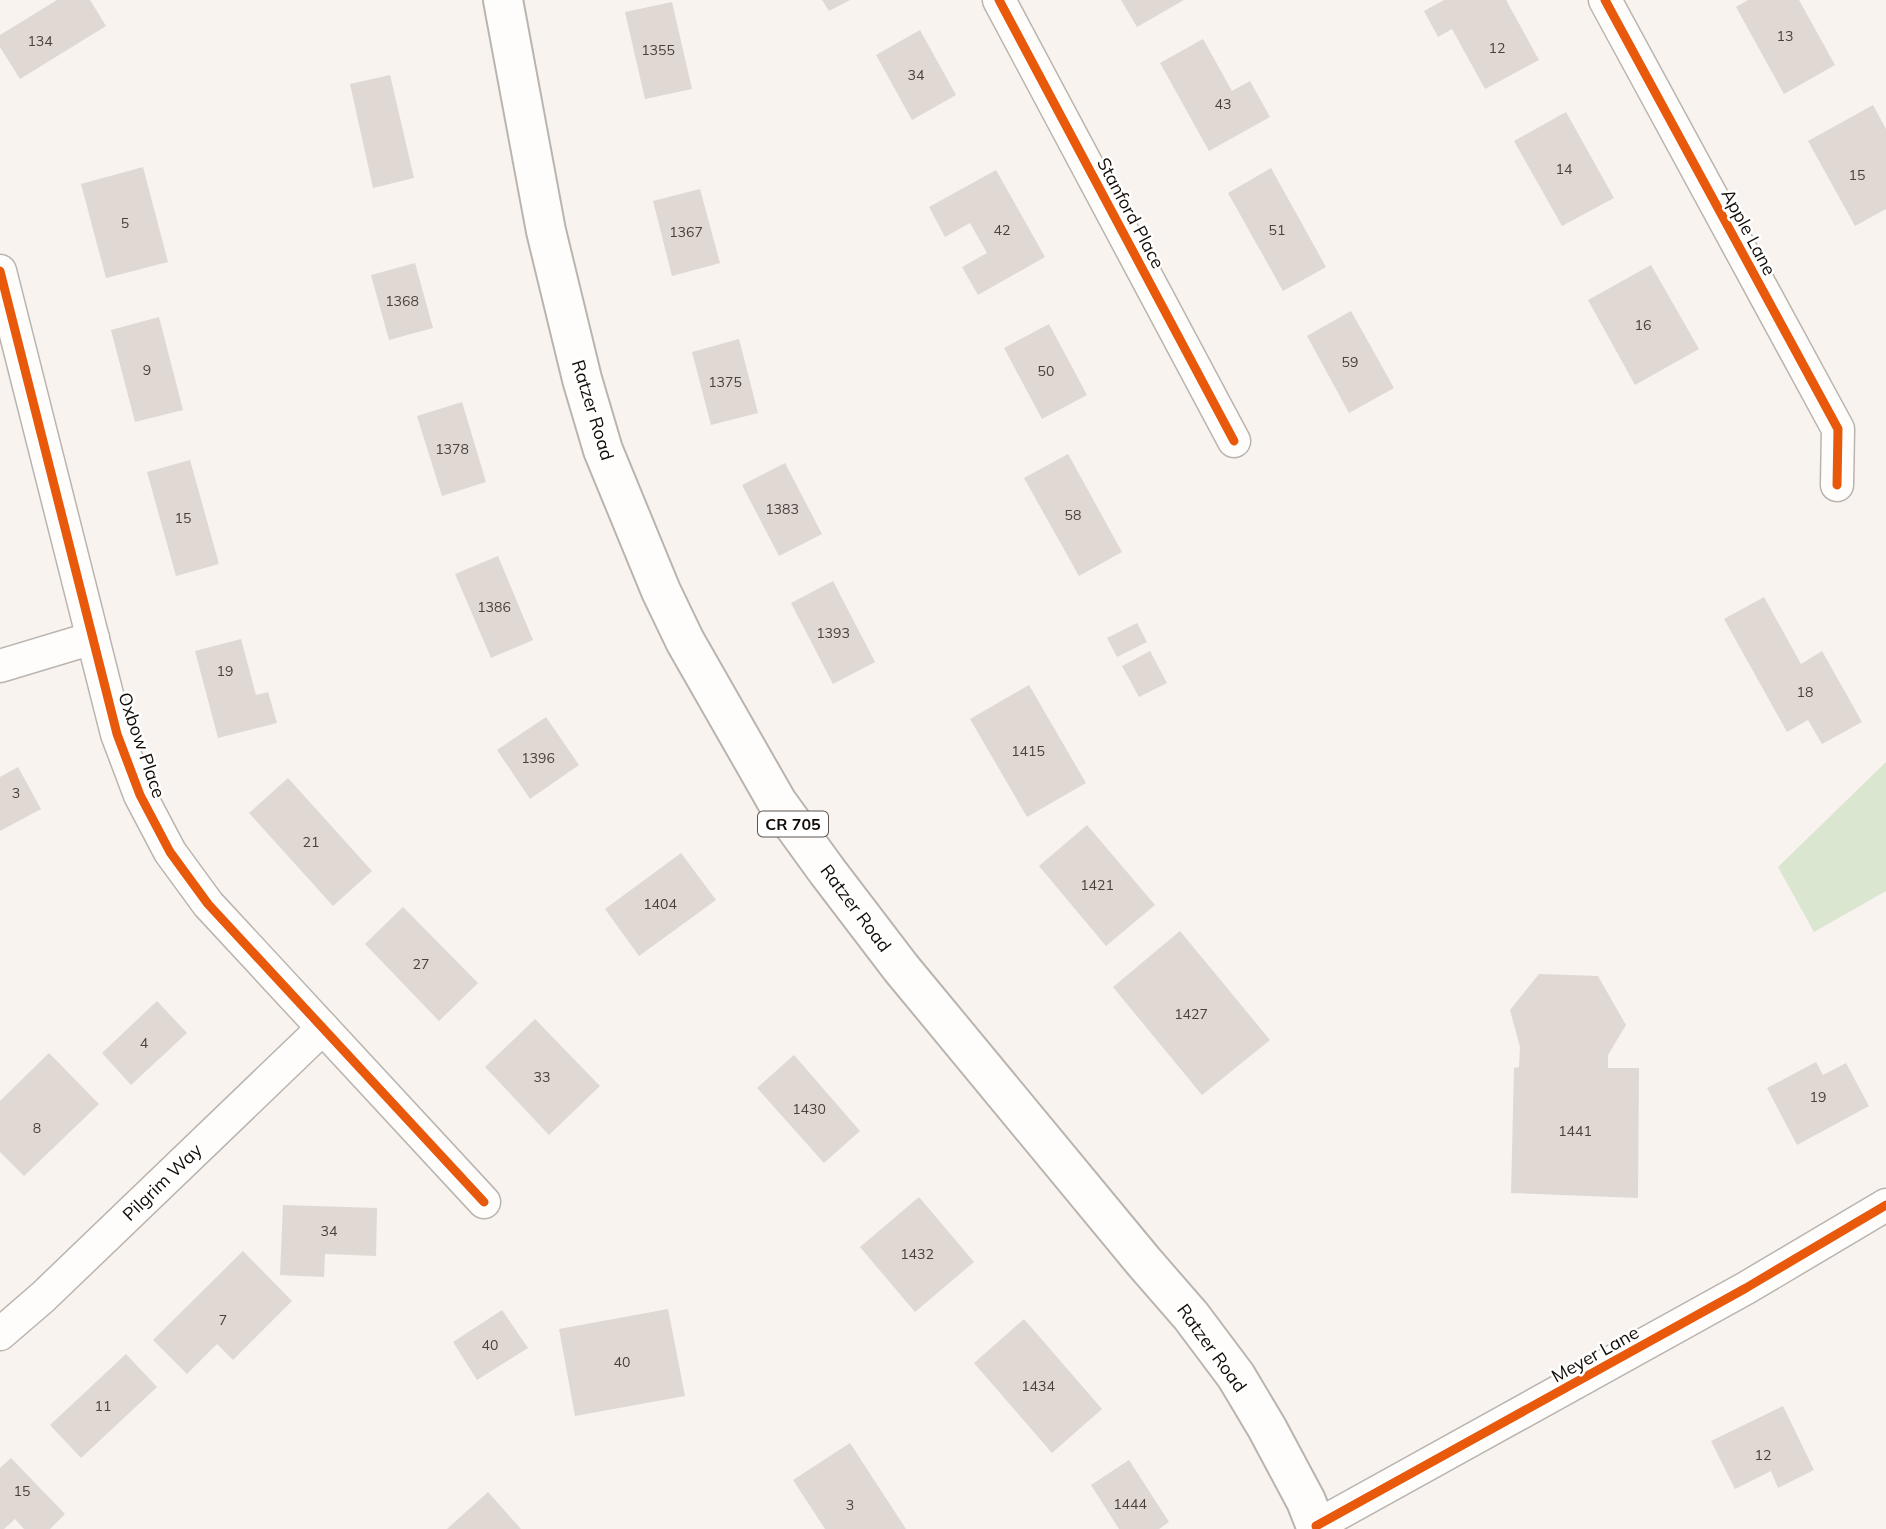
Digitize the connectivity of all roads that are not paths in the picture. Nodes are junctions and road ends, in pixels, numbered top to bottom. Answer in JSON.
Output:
{"nodes":[{"id":1,"x":503,"y":0,"type":"edge"},
{"id":2,"x":999,"y":0,"type":"edge"},
{"id":3,"x":1605,"y":0,"type":"edge"},
{"id":4,"x":0,"y":271,"type":"edge"},
{"id":5,"x":1234,"y":441,"type":"dead end"},
{"id":6,"x":1837,"y":485,"type":"dead end"},
{"id":7,"x":93,"y":638,"type":"junction"},
{"id":8,"x":0,"y":666,"type":"edge"},
{"id":9,"x":323,"y":1028,"type":"junction"},
{"id":10,"x":484,"y":1202,"type":"dead end"},
{"id":11,"x":1886,"y":1205,"type":"edge"},
{"id":12,"x":0,"y":1334,"type":"edge"},
{"id":13,"x":1317,"y":1527,"type":"edge"}],
"edges":[{"from":1,"to":13,"type":"main road","name":"Ratzer Road","number":"CR 705"},
{"from":2,"to":5,"type":"street","name":"Stanford Place"},
{"from":3,"to":6,"type":"street","name":"Apple Lane"},
{"from":4,"to":7,"type":"street","name":"Oxbow Place"},
{"from":7,"to":8,"type":"street"},
{"from":7,"to":9,"type":"street","name":"Oxbow Place"},
{"from":9,"to":10,"type":"street","name":"Oxbow Place"},
{"from":9,"to":12,"type":"street","name":"Pilgrim Way"},
{"from":11,"to":13,"type":"street","name":"Meyer Lane"}]}
